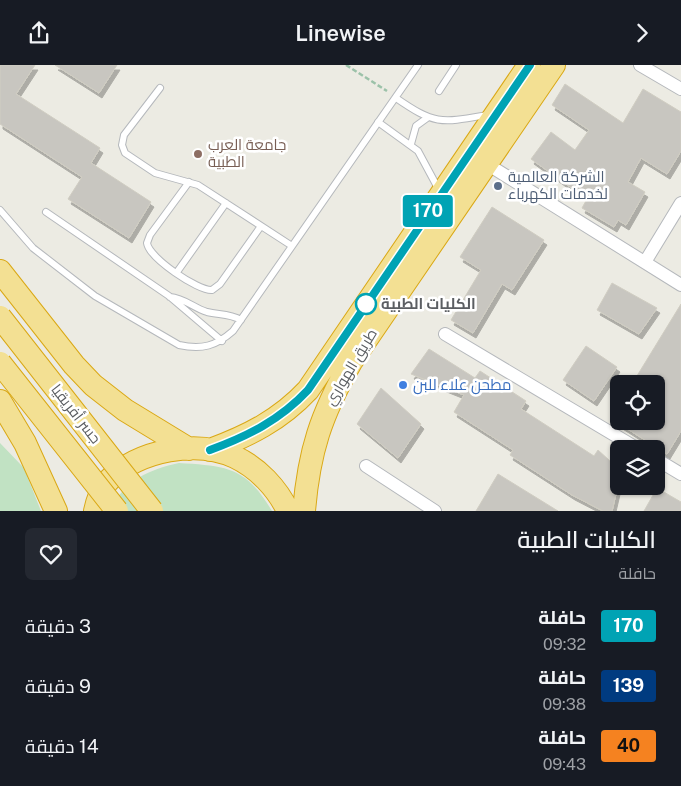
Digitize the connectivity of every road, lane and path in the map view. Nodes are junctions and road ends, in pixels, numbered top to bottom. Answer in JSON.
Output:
{"nodes":[{"id":1,"x":346,"y":65,"type":"edge"},
{"id":2,"x":418,"y":65,"type":"edge"},
{"id":3,"x":456,"y":65,"type":"edge"},
{"id":4,"x":530,"y":65,"type":"edge"},
{"id":5,"x":554,"y":65,"type":"edge"},
{"id":6,"x":640,"y":65,"type":"edge"},
{"id":7,"x":160,"y":88,"type":"dead end"},
{"id":8,"x":681,"y":89,"type":"edge"},
{"id":9,"x":439,"y":91,"type":"dead end"},
{"id":10,"x":396,"y":98,"type":"junction"},
{"id":11,"x":496,"y":114,"type":"junction"},
{"id":12,"x":427,"y":118,"type":"junction"},
{"id":13,"x":378,"y":121,"type":"junction"},
{"id":14,"x":411,"y":144,"type":"junction"},
{"id":15,"x":487,"y":163,"type":"junction"},
{"id":16,"x":190,"y":182,"type":"junction"},
{"id":17,"x":441,"y":193,"type":"junction"},
{"id":18,"x":226,"y":203,"type":"junction"},
{"id":19,"x":681,"y":203,"type":"edge"},
{"id":20,"x":0,"y":210,"type":"edge"},
{"id":21,"x":46,"y":212,"type":"dead end"},
{"id":22,"x":261,"y":225,"type":"junction"},
{"id":23,"x":292,"y":246,"type":"junction"},
{"id":24,"x":645,"y":262,"type":"junction"},
{"id":25,"x":0,"y":271,"type":"edge"},
{"id":26,"x":177,"y":272,"type":"junction"},
{"id":27,"x":681,"y":285,"type":"edge"},
{"id":28,"x":169,"y":297,"type":"junction"},
{"id":29,"x":0,"y":317,"type":"edge"},
{"id":30,"x":241,"y":320,"type":"junction"},
{"id":31,"x":445,"y":333,"type":"dead end"},
{"id":32,"x":222,"y":341,"type":"junction"},
{"id":33,"x":0,"y":363,"type":"edge"},
{"id":34,"x":0,"y":401,"type":"edge"},
{"id":35,"x":623,"y":440,"type":"edge"},
{"id":36,"x":200,"y":449,"type":"junction"},
{"id":37,"x":665,"y":464,"type":"edge"},
{"id":38,"x":366,"y":466,"type":"dead end"},
{"id":39,"x":681,"y":474,"type":"edge"},
{"id":40,"x":56,"y":511,"type":"edge"},
{"id":41,"x":95,"y":511,"type":"edge"},
{"id":42,"x":117,"y":511,"type":"edge"},
{"id":43,"x":152,"y":511,"type":"edge"},
{"id":44,"x":288,"y":511,"type":"edge"},
{"id":45,"x":304,"y":511,"type":"edge"},
{"id":46,"x":435,"y":511,"type":"edge"}],
"edges":[{"from":1,"to":10,"type":"path"},
{"from":2,"to":10,"type":"lane"},
{"from":3,"to":9,"type":"lane"},
{"from":4,"to":11,"type":"highway","name":"طريق الهواري"},
{"from":5,"to":15,"type":"highway","name":"طريق الهواري"},
{"from":6,"to":8,"type":"street"},
{"from":7,"to":16,"type":"lane"},
{"from":10,"to":12,"type":"lane"},
{"from":10,"to":13,"type":"lane"},
{"from":11,"to":12,"type":"lane"},
{"from":11,"to":17,"type":"highway","name":"طريق الهواري"},
{"from":12,"to":14,"type":"lane"},
{"from":13,"to":14,"type":"lane"},
{"from":13,"to":23,"type":"lane"},
{"from":14,"to":17,"type":"lane"},
{"from":15,"to":24,"type":"street"},
{"from":15,"to":45,"type":"highway","name":"طريق الهواري"},
{"from":16,"to":18,"type":"lane"},
{"from":16,"to":26,"type":"lane"},
{"from":17,"to":36,"type":"highway","name":"طريق الهواري"},
{"from":18,"to":22,"type":"lane"},
{"from":18,"to":26,"type":"lane"},
{"from":19,"to":24,"type":"street"},
{"from":20,"to":32,"type":"lane"},
{"from":21,"to":28,"type":"lane"},
{"from":22,"to":23,"type":"lane"},
{"from":22,"to":26,"type":"lane"},
{"from":23,"to":30,"type":"lane"},
{"from":24,"to":27,"type":"street"},
{"from":25,"to":36,"type":"highway"},
{"from":28,"to":30,"type":"lane"},
{"from":28,"to":32,"type":"lane"},
{"from":29,"to":43,"type":"highway","name":"جسر أفريقيا","bridge":true},
{"from":30,"to":32,"type":"lane"},
{"from":31,"to":35,"type":"street"},
{"from":33,"to":42,"type":"highway","name":"جسر أفريقيا","bridge":true},
{"from":34,"to":40,"type":"highway"},
{"from":36,"to":41,"type":"highway"},
{"from":36,"to":44,"type":"highway"},
{"from":37,"to":39,"type":"street"},
{"from":38,"to":46,"type":"street"}]}
